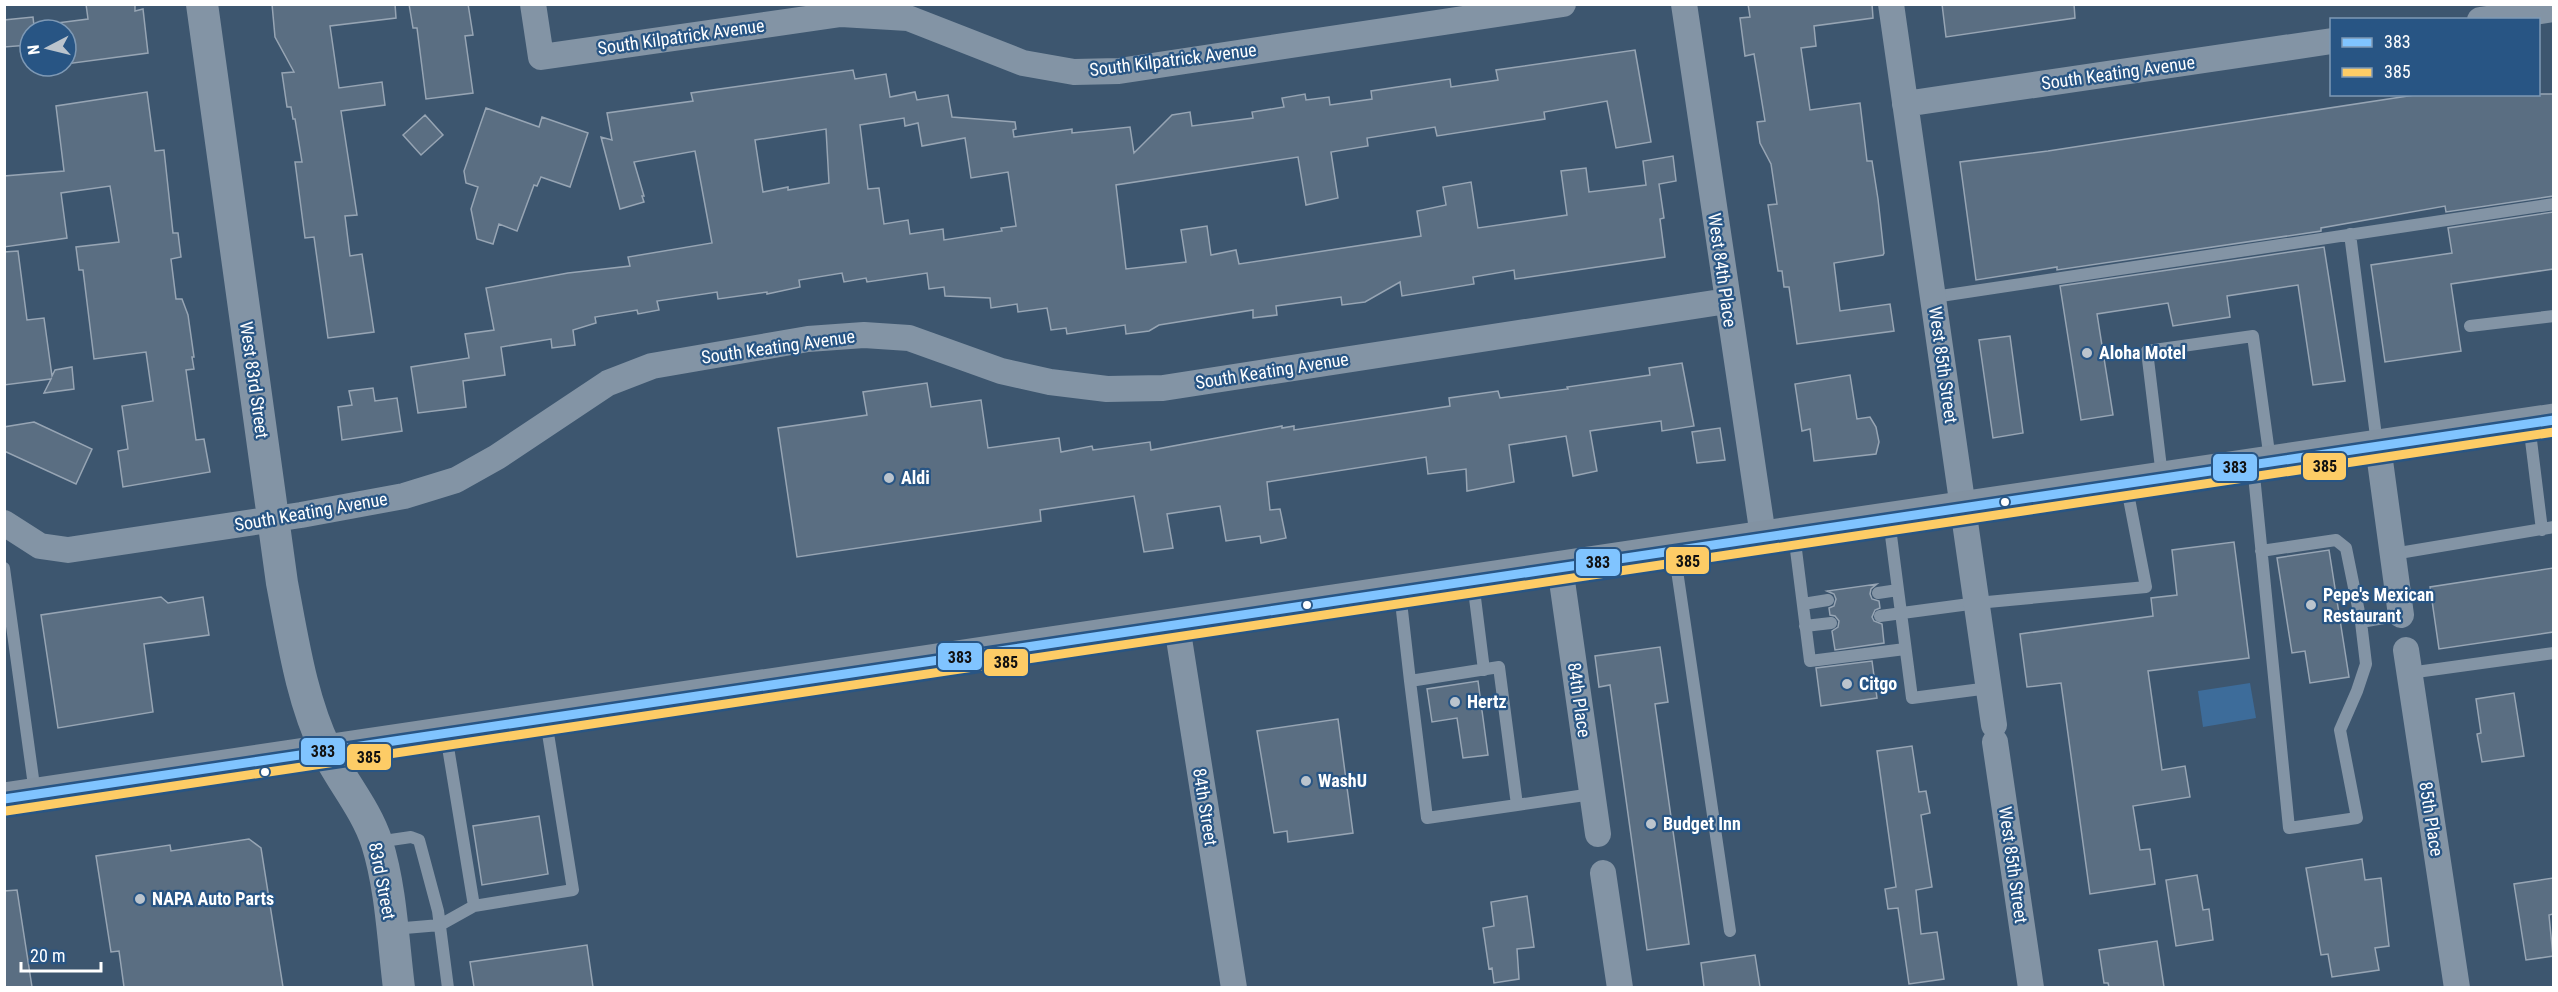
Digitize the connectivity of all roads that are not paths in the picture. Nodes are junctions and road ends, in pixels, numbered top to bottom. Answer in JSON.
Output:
{"nodes":[{"id":1,"x":202,"y":4,"type":"edge"},
{"id":2,"x":533,"y":4,"type":"edge"},
{"id":3,"x":1563,"y":4,"type":"edge"},
{"id":4,"x":1684,"y":4,"type":"edge"},
{"id":5,"x":1891,"y":4,"type":"edge"},
{"id":6,"x":2553,"y":9,"type":"edge"},
{"id":7,"x":2493,"y":18,"type":"edge"},
{"id":8,"x":2330,"y":41,"type":"edge"},
{"id":9,"x":1905,"y":104,"type":"junction"},
{"id":10,"x":2553,"y":204,"type":"edge"},
{"id":11,"x":2350,"y":234,"type":"junction"},
{"id":12,"x":1934,"y":297,"type":"junction"},
{"id":13,"x":1727,"y":300,"type":"junction"},
{"id":14,"x":2553,"y":316,"type":"edge"},
{"id":15,"x":2470,"y":326,"type":"dead end"},
{"id":16,"x":2541,"y":422,"type":"edge"},
{"id":17,"x":2378,"y":446,"type":"junction"},
{"id":18,"x":2261,"y":463,"type":"junction"},
{"id":19,"x":2162,"y":477,"type":"junction"},
{"id":20,"x":2126,"y":482,"type":"junction"},
{"id":21,"x":1964,"y":506,"type":"junction"},
{"id":22,"x":1889,"y":517,"type":"junction"},
{"id":23,"x":274,"y":519,"type":"junction"},
{"id":24,"x":4,"y":524,"type":"edge"},
{"id":25,"x":2548,"y":529,"type":"edge"},
{"id":26,"x":1778,"y":533,"type":"junction"},
{"id":27,"x":1674,"y":549,"type":"junction"},
{"id":28,"x":2261,"y":551,"type":"junction"},
{"id":29,"x":2393,"y":554,"type":"junction"},
{"id":30,"x":1560,"y":567,"type":"junction"},
{"id":31,"x":4,"y":568,"type":"edge"},
{"id":32,"x":1473,"y":580,"type":"junction"},
{"id":33,"x":1898,"y":590,"type":"junction"},
{"id":34,"x":1400,"y":591,"type":"junction"},
{"id":35,"x":1878,"y":593,"type":"dead end"},
{"id":36,"x":1828,"y":600,"type":"dead end"},
{"id":37,"x":1977,"y":603,"type":"junction"},
{"id":38,"x":1803,"y":604,"type":"junction"},
{"id":39,"x":1900,"y":612,"type":"junction"},
{"id":40,"x":2401,"y":615,"type":"joint"},
{"id":41,"x":1880,"y":616,"type":"dead end"},
{"id":42,"x":2361,"y":622,"type":"junction"},
{"id":43,"x":1831,"y":623,"type":"dead end"},
{"id":44,"x":1177,"y":626,"type":"junction"},
{"id":45,"x":1806,"y":626,"type":"junction"},
{"id":46,"x":1905,"y":649,"type":"junction"},
{"id":47,"x":2553,"y":653,"type":"edge"},
{"id":48,"x":2408,"y":661,"type":"joint"},
{"id":49,"x":1484,"y":670,"type":"junction"},
{"id":50,"x":1410,"y":681,"type":"junction"},
{"id":51,"x":1989,"y":688,"type":"junction"},
{"id":52,"x":546,"y":720,"type":"junction"},
{"id":53,"x":446,"y":734,"type":"junction"},
{"id":54,"x":327,"y":751,"type":"junction"},
{"id":55,"x":1592,"y":794,"type":"junction"},
{"id":56,"x":20,"y":797,"type":"edge"},
{"id":57,"x":1517,"y":805,"type":"junction"},
{"id":58,"x":1598,"y":834,"type":"dead end"},
{"id":59,"x":376,"y":842,"type":"junction"},
{"id":60,"x":1603,"y":873,"type":"dead end"},
{"id":61,"x":474,"y":906,"type":"junction"},
{"id":62,"x":440,"y":925,"type":"junction"},
{"id":63,"x":392,"y":929,"type":"junction"},
{"id":64,"x":1730,"y":931,"type":"dead end"},
{"id":65,"x":399,"y":987,"type":"edge"},
{"id":66,"x":448,"y":987,"type":"edge"},
{"id":67,"x":1234,"y":987,"type":"edge"},
{"id":68,"x":1620,"y":987,"type":"edge"},
{"id":69,"x":2031,"y":987,"type":"edge"},
{"id":70,"x":2457,"y":987,"type":"edge"}],
"edges":[{"from":1,"to":23,"type":"street","name":"West 83rd Street"},
{"from":2,"to":3,"type":"street","name":"South Kilpatrick Avenue"},
{"from":4,"to":13,"type":"street","name":"West 84th Place"},
{"from":5,"to":9,"type":"street","name":"West 85th Street"},
{"from":6,"to":7,"type":"street"},
{"from":8,"to":9,"type":"street","name":"South Keating Avenue"},
{"from":9,"to":12,"type":"street","name":"West 85th Street"},
{"from":10,"to":11,"type":"lane"},
{"from":11,"to":12,"type":"lane"},
{"from":11,"to":17,"type":"lane"},
{"from":12,"to":21,"type":"street","name":"West 85th Street"},
{"from":13,"to":23,"type":"street","name":"South Keating Avenue"},
{"from":13,"to":26,"type":"street","name":"West 84th Place"},
{"from":14,"to":15,"type":"lane"},
{"from":16,"to":17,"type":"main road"},
{"from":16,"to":25,"type":"lane"},
{"from":17,"to":18,"type":"main road"},
{"from":17,"to":29,"type":"street"},
{"from":18,"to":19,"type":"main road"},
{"from":18,"to":19,"type":"lane"},
{"from":18,"to":28,"type":"lane"},
{"from":19,"to":20,"type":"main road"},
{"from":20,"to":21,"type":"main road"},
{"from":20,"to":37,"type":"lane"},
{"from":21,"to":22,"type":"main road"},
{"from":21,"to":37,"type":"street","name":"West 85th Street"},
{"from":22,"to":26,"type":"main road"},
{"from":22,"to":33,"type":"lane"},
{"from":23,"to":24,"type":"street","name":"South Keating Avenue"},
{"from":23,"to":54,"type":"street","name":"West 83rd Street"},
{"from":25,"to":29,"type":"lane"},
{"from":26,"to":27,"type":"main road"},
{"from":26,"to":38,"type":"lane"},
{"from":27,"to":30,"type":"main road"},
{"from":27,"to":64,"type":"lane"},
{"from":28,"to":42,"type":"lane"},
{"from":28,"to":42,"type":"lane"},
{"from":29,"to":40,"type":"street"},
{"from":30,"to":32,"type":"main road"},
{"from":30,"to":55,"type":"street","name":"84th Place"},
{"from":31,"to":56,"type":"lane"},
{"from":32,"to":34,"type":"main road"},
{"from":32,"to":49,"type":"lane"},
{"from":33,"to":35,"type":"lane"},
{"from":33,"to":39,"type":"lane"},
{"from":34,"to":44,"type":"main road"},
{"from":34,"to":50,"type":"lane"},
{"from":36,"to":38,"type":"lane"},
{"from":37,"to":39,"type":"lane"},
{"from":37,"to":51,"type":"street","name":"West 85th Street"},
{"from":38,"to":45,"type":"lane"},
{"from":39,"to":41,"type":"lane"},
{"from":39,"to":46,"type":"lane"},
{"from":40,"to":42,"type":"lane"},
{"from":43,"to":45,"type":"lane"},
{"from":44,"to":52,"type":"main road"},
{"from":44,"to":67,"type":"street","name":"84th Street"},
{"from":45,"to":46,"type":"lane"},
{"from":46,"to":51,"type":"lane"},
{"from":47,"to":48,"type":"lane"},
{"from":48,"to":70,"type":"street","name":"85th Place"},
{"from":49,"to":50,"type":"lane"},
{"from":49,"to":57,"type":"lane"},
{"from":50,"to":57,"type":"lane"},
{"from":51,"to":69,"type":"street","name":"West 85th Street"},
{"from":52,"to":53,"type":"main road"},
{"from":52,"to":61,"type":"lane"},
{"from":53,"to":54,"type":"main road"},
{"from":53,"to":61,"type":"lane"},
{"from":54,"to":56,"type":"main road"},
{"from":54,"to":59,"type":"street","name":"83rd Street"},
{"from":55,"to":57,"type":"lane"},
{"from":55,"to":58,"type":"street","name":"84th Place"},
{"from":59,"to":62,"type":"lane"},
{"from":59,"to":63,"type":"street","name":"83rd Street"},
{"from":60,"to":68,"type":"street"},
{"from":61,"to":62,"type":"lane"},
{"from":62,"to":63,"type":"lane"},
{"from":62,"to":66,"type":"lane"},
{"from":63,"to":65,"type":"street","name":"83rd Street"}]}
